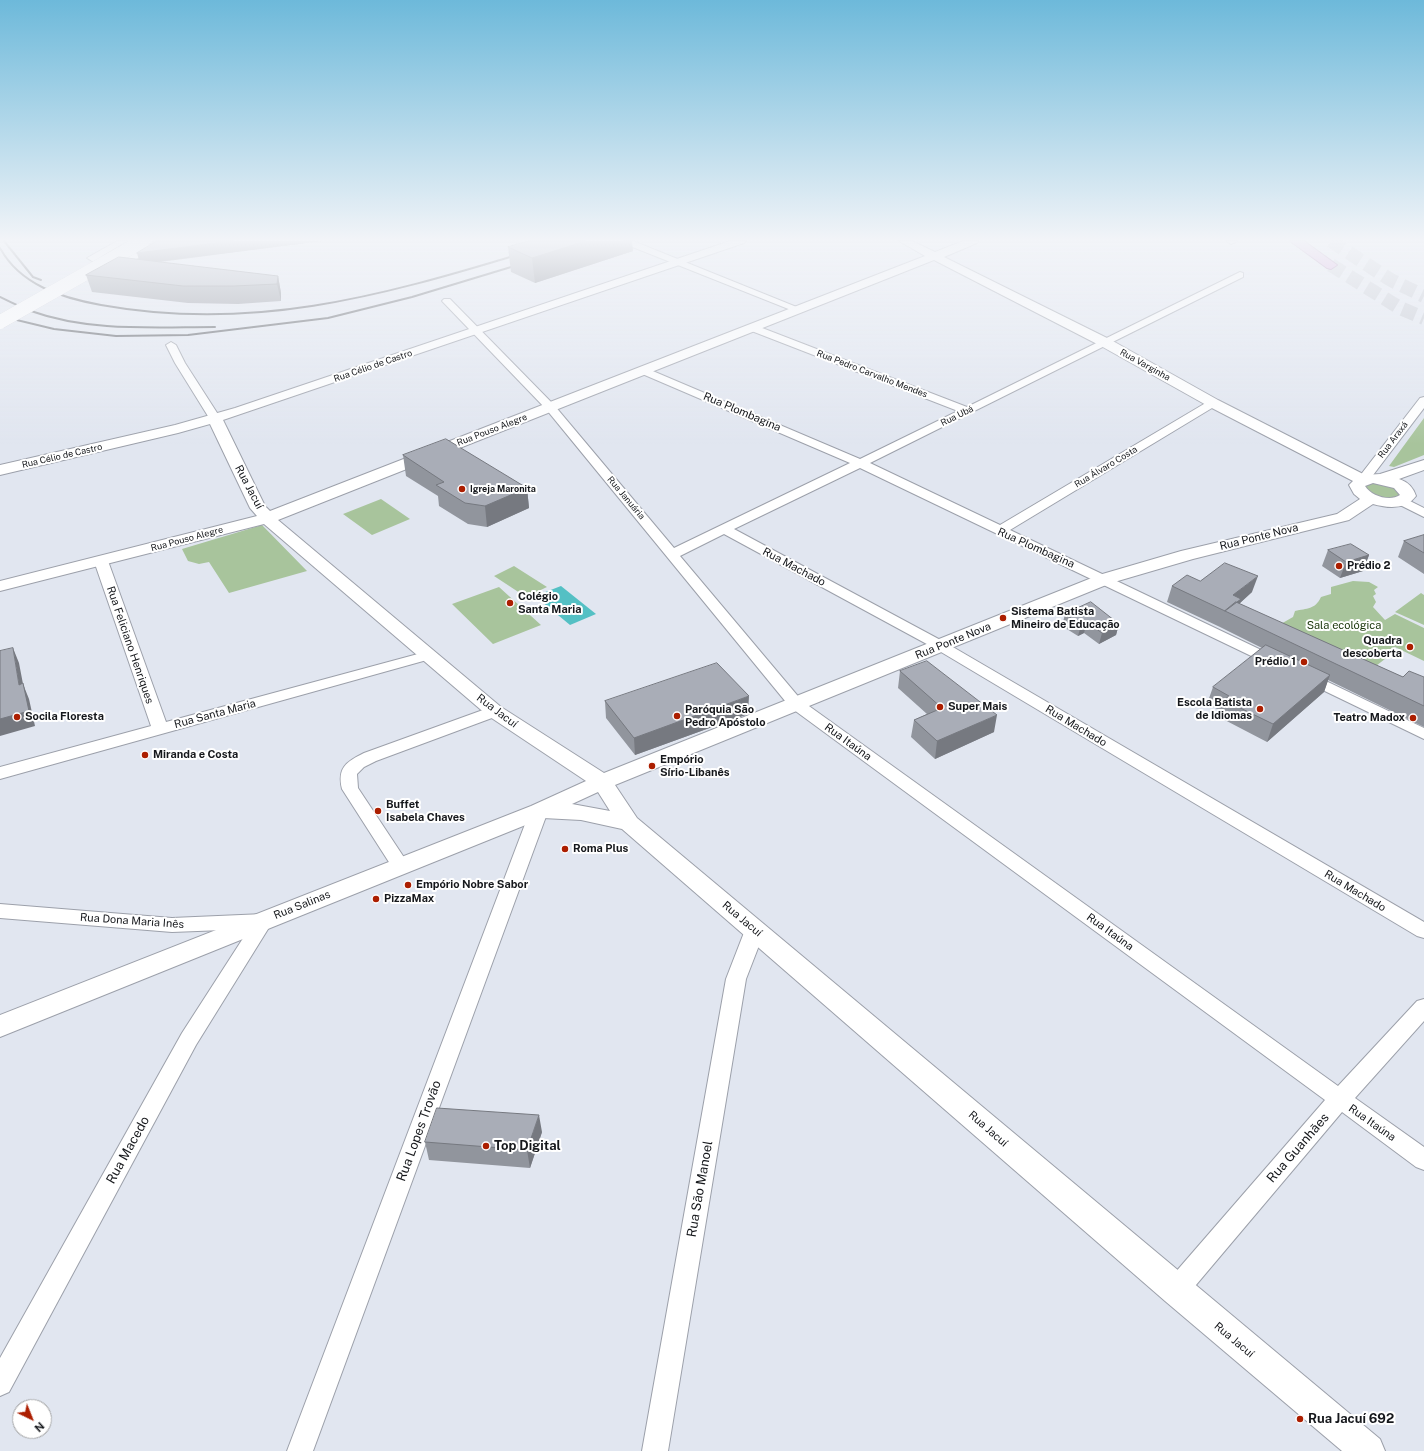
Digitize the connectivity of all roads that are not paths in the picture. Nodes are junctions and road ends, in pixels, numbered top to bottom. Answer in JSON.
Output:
{"nodes":[{"id":1,"x":23,"y":309,"type":"edge"},
{"id":2,"x":454,"y":309,"type":"edge"},
{"id":3,"x":540,"y":309,"type":"edge"},
{"id":4,"x":796,"y":309,"type":"edge"},
{"id":5,"x":802,"y":309,"type":"edge"},
{"id":6,"x":1038,"y":309,"type":"edge"},
{"id":7,"x":1174,"y":309,"type":"edge"},
{"id":8,"x":799,"y":310,"type":"junction"},
{"id":9,"x":0,"y":322,"type":"edge"},
{"id":10,"x":753,"y":328,"type":"junction"},
{"id":11,"x":474,"y":331,"type":"junction"},
{"id":12,"x":1106,"y":343,"type":"junction"},
{"id":13,"x":172,"y":345,"type":"dead end"},
{"id":14,"x":644,"y":371,"type":"junction"},
{"id":15,"x":1424,"y":400,"type":"edge"},
{"id":16,"x":1213,"y":404,"type":"junction"},
{"id":17,"x":550,"y":407,"type":"junction"},
{"id":18,"x":968,"y":411,"type":"junction"},
{"id":19,"x":215,"y":418,"type":"junction"},
{"id":20,"x":862,"y":464,"type":"junction"},
{"id":21,"x":1424,"y":465,"type":"edge"},
{"id":22,"x":0,"y":470,"type":"edge"},
{"id":23,"x":1424,"y":471,"type":"edge"},
{"id":24,"x":1379,"y":479,"type":"junction"},
{"id":25,"x":1398,"y":484,"type":"junction"},
{"id":26,"x":1365,"y":490,"type":"junction"},
{"id":27,"x":1402,"y":501,"type":"junction"},
{"id":28,"x":1424,"y":513,"type":"edge"},
{"id":29,"x":268,"y":518,"type":"junction"},
{"id":30,"x":724,"y":529,"type":"junction"},
{"id":31,"x":999,"y":531,"type":"junction"},
{"id":32,"x":673,"y":554,"type":"junction"},
{"id":33,"x":101,"y":561,"type":"junction"},
{"id":34,"x":1105,"y":579,"type":"junction"},
{"id":35,"x":0,"y":586,"type":"edge"},
{"id":36,"x":941,"y":646,"type":"junction"},
{"id":37,"x":429,"y":655,"type":"junction"},
{"id":38,"x":796,"y":704,"type":"junction"},
{"id":39,"x":494,"y":711,"type":"junction"},
{"id":40,"x":160,"y":729,"type":"junction"},
{"id":41,"x":1424,"y":734,"type":"edge"},
{"id":42,"x":0,"y":774,"type":"edge"},
{"id":43,"x":602,"y":782,"type":"junction"},
{"id":44,"x":539,"y":811,"type":"junction"},
{"id":45,"x":629,"y":823,"type":"junction"},
{"id":46,"x":400,"y":865,"type":"junction"},
{"id":47,"x":0,"y":911,"type":"edge"},
{"id":48,"x":264,"y":921,"type":"junction"},
{"id":49,"x":756,"y":930,"type":"junction"},
{"id":50,"x":1424,"y":931,"type":"edge"},
{"id":51,"x":1424,"y":1007,"type":"edge"},
{"id":52,"x":0,"y":1026,"type":"edge"},
{"id":53,"x":1339,"y":1100,"type":"junction"},
{"id":54,"x":1424,"y":1160,"type":"edge"},
{"id":55,"x":1176,"y":1290,"type":"junction"},
{"id":56,"x":0,"y":1383,"type":"edge"},
{"id":57,"x":300,"y":1451,"type":"edge"},
{"id":58,"x":655,"y":1451,"type":"edge"},
{"id":59,"x":1368,"y":1451,"type":"edge"}],
"edges":[{"from":1,"to":9,"type":"main road","bridge":true},
{"from":2,"to":11,"type":"street","name":"Rua Januária"},
{"from":3,"to":11,"type":"street","name":"Rua Célio de Castro"},
{"from":4,"to":8,"type":"street"},
{"from":5,"to":8,"type":"street","name":"Rua Pouso Alegre"},
{"from":6,"to":12,"type":"street","name":"Rua Varginha"},
{"from":7,"to":12,"type":"street","name":"Rua Ubá"},
{"from":8,"to":10,"type":"street","name":"Rua Pouso Alegre"},
{"from":10,"to":14,"type":"street","name":"Rua Pouso Alegre"},
{"from":10,"to":18,"type":"street","name":"Rua Pedro Carvalho Mendes"},
{"from":11,"to":17,"type":"street","name":"Rua Januária"},
{"from":11,"to":19,"type":"street","name":"Rua Célio de Castro"},
{"from":12,"to":16,"type":"street","name":"Rua Varginha"},
{"from":12,"to":18,"type":"street","name":"Rua Ubá"},
{"from":13,"to":19,"type":"street","name":"Rua Jacuí"},
{"from":14,"to":17,"type":"street","name":"Rua Pouso Alegre"},
{"from":14,"to":20,"type":"street","name":"Rua Plombagina"},
{"from":15,"to":26,"type":"street","name":"Rua Araxá"},
{"from":16,"to":26,"type":"street","name":"Rua Varginha"},
{"from":16,"to":31,"type":"street","name":"Rua Álvaro Costa"},
{"from":17,"to":29,"type":"street","name":"Rua Pouso Alegre"},
{"from":17,"to":32,"type":"street","name":"Rua Januária"},
{"from":18,"to":20,"type":"street","name":"Rua Ubá"},
{"from":19,"to":22,"type":"street","name":"Rua Célio de Castro"},
{"from":19,"to":29,"type":"street","name":"Rua Jacuí"},
{"from":20,"to":30,"type":"street","name":"Rua Ubá"},
{"from":20,"to":31,"type":"street","name":"Rua Plombagina"},
{"from":21,"to":24,"type":"street"},
{"from":23,"to":25,"type":"street"},
{"from":24,"to":25,"type":"street"},
{"from":24,"to":26,"type":"street"},
{"from":25,"to":27,"type":"street"},
{"from":26,"to":27,"type":"street"},
{"from":26,"to":34,"type":"street","name":"Rua Ponte Nova"},
{"from":27,"to":28,"type":"street"},
{"from":29,"to":33,"type":"street","name":"Rua Pouso Alegre"},
{"from":29,"to":37,"type":"street","name":"Rua Jacuí"},
{"from":30,"to":32,"type":"street","name":"Rua Ubá"},
{"from":30,"to":36,"type":"street","name":"Rua Machado"},
{"from":31,"to":34,"type":"street","name":"Rua Plombagina"},
{"from":32,"to":38,"type":"street","name":"Rua Januária"},
{"from":33,"to":35,"type":"street","name":"Rua Pouso Alegre"},
{"from":33,"to":40,"type":"street","name":"Rua Feliciano Henriques"},
{"from":34,"to":36,"type":"street","name":"Rua Ponte Nova"},
{"from":34,"to":41,"type":"street","name":"Rua Plombagina"},
{"from":36,"to":38,"type":"street","name":"Rua Ponte Nova"},
{"from":36,"to":50,"type":"street","name":"Rua Machado"},
{"from":37,"to":39,"type":"street","name":"Rua Jacuí"},
{"from":37,"to":40,"type":"street","name":"Rua Santa Maria"},
{"from":38,"to":43,"type":"street","name":"Rua Ponte Nova"},
{"from":38,"to":53,"type":"street","name":"Rua Itaúna"},
{"from":39,"to":43,"type":"street","name":"Rua Jacuí"},
{"from":39,"to":46,"type":"street"},
{"from":40,"to":42,"type":"street","name":"Rua Santa Maria"},
{"from":43,"to":44,"type":"street","name":"Rua Salinas"},
{"from":43,"to":45,"type":"street","name":"Rua Jacuí"},
{"from":44,"to":45,"type":"street"},
{"from":44,"to":46,"type":"street","name":"Rua Salinas"},
{"from":44,"to":57,"type":"street","name":"Rua Lopes Trovão"},
{"from":45,"to":49,"type":"street","name":"Rua Jacuí"},
{"from":46,"to":48,"type":"street","name":"Rua Salinas"},
{"from":47,"to":48,"type":"street","name":"Rua Dona Maria Inês"},
{"from":48,"to":52,"type":"street","name":"Rua Salinas"},
{"from":48,"to":56,"type":"street","name":"Rua Macedo"},
{"from":49,"to":55,"type":"street","name":"Rua Jacuí"},
{"from":49,"to":58,"type":"street","name":"Rua São Manoel"},
{"from":51,"to":53,"type":"street","name":"Rua Guanhães"},
{"from":53,"to":54,"type":"street","name":"Rua Itaúna"},
{"from":53,"to":55,"type":"street","name":"Rua Guanhães"},
{"from":55,"to":59,"type":"street","name":"Rua Jacuí"}]}
